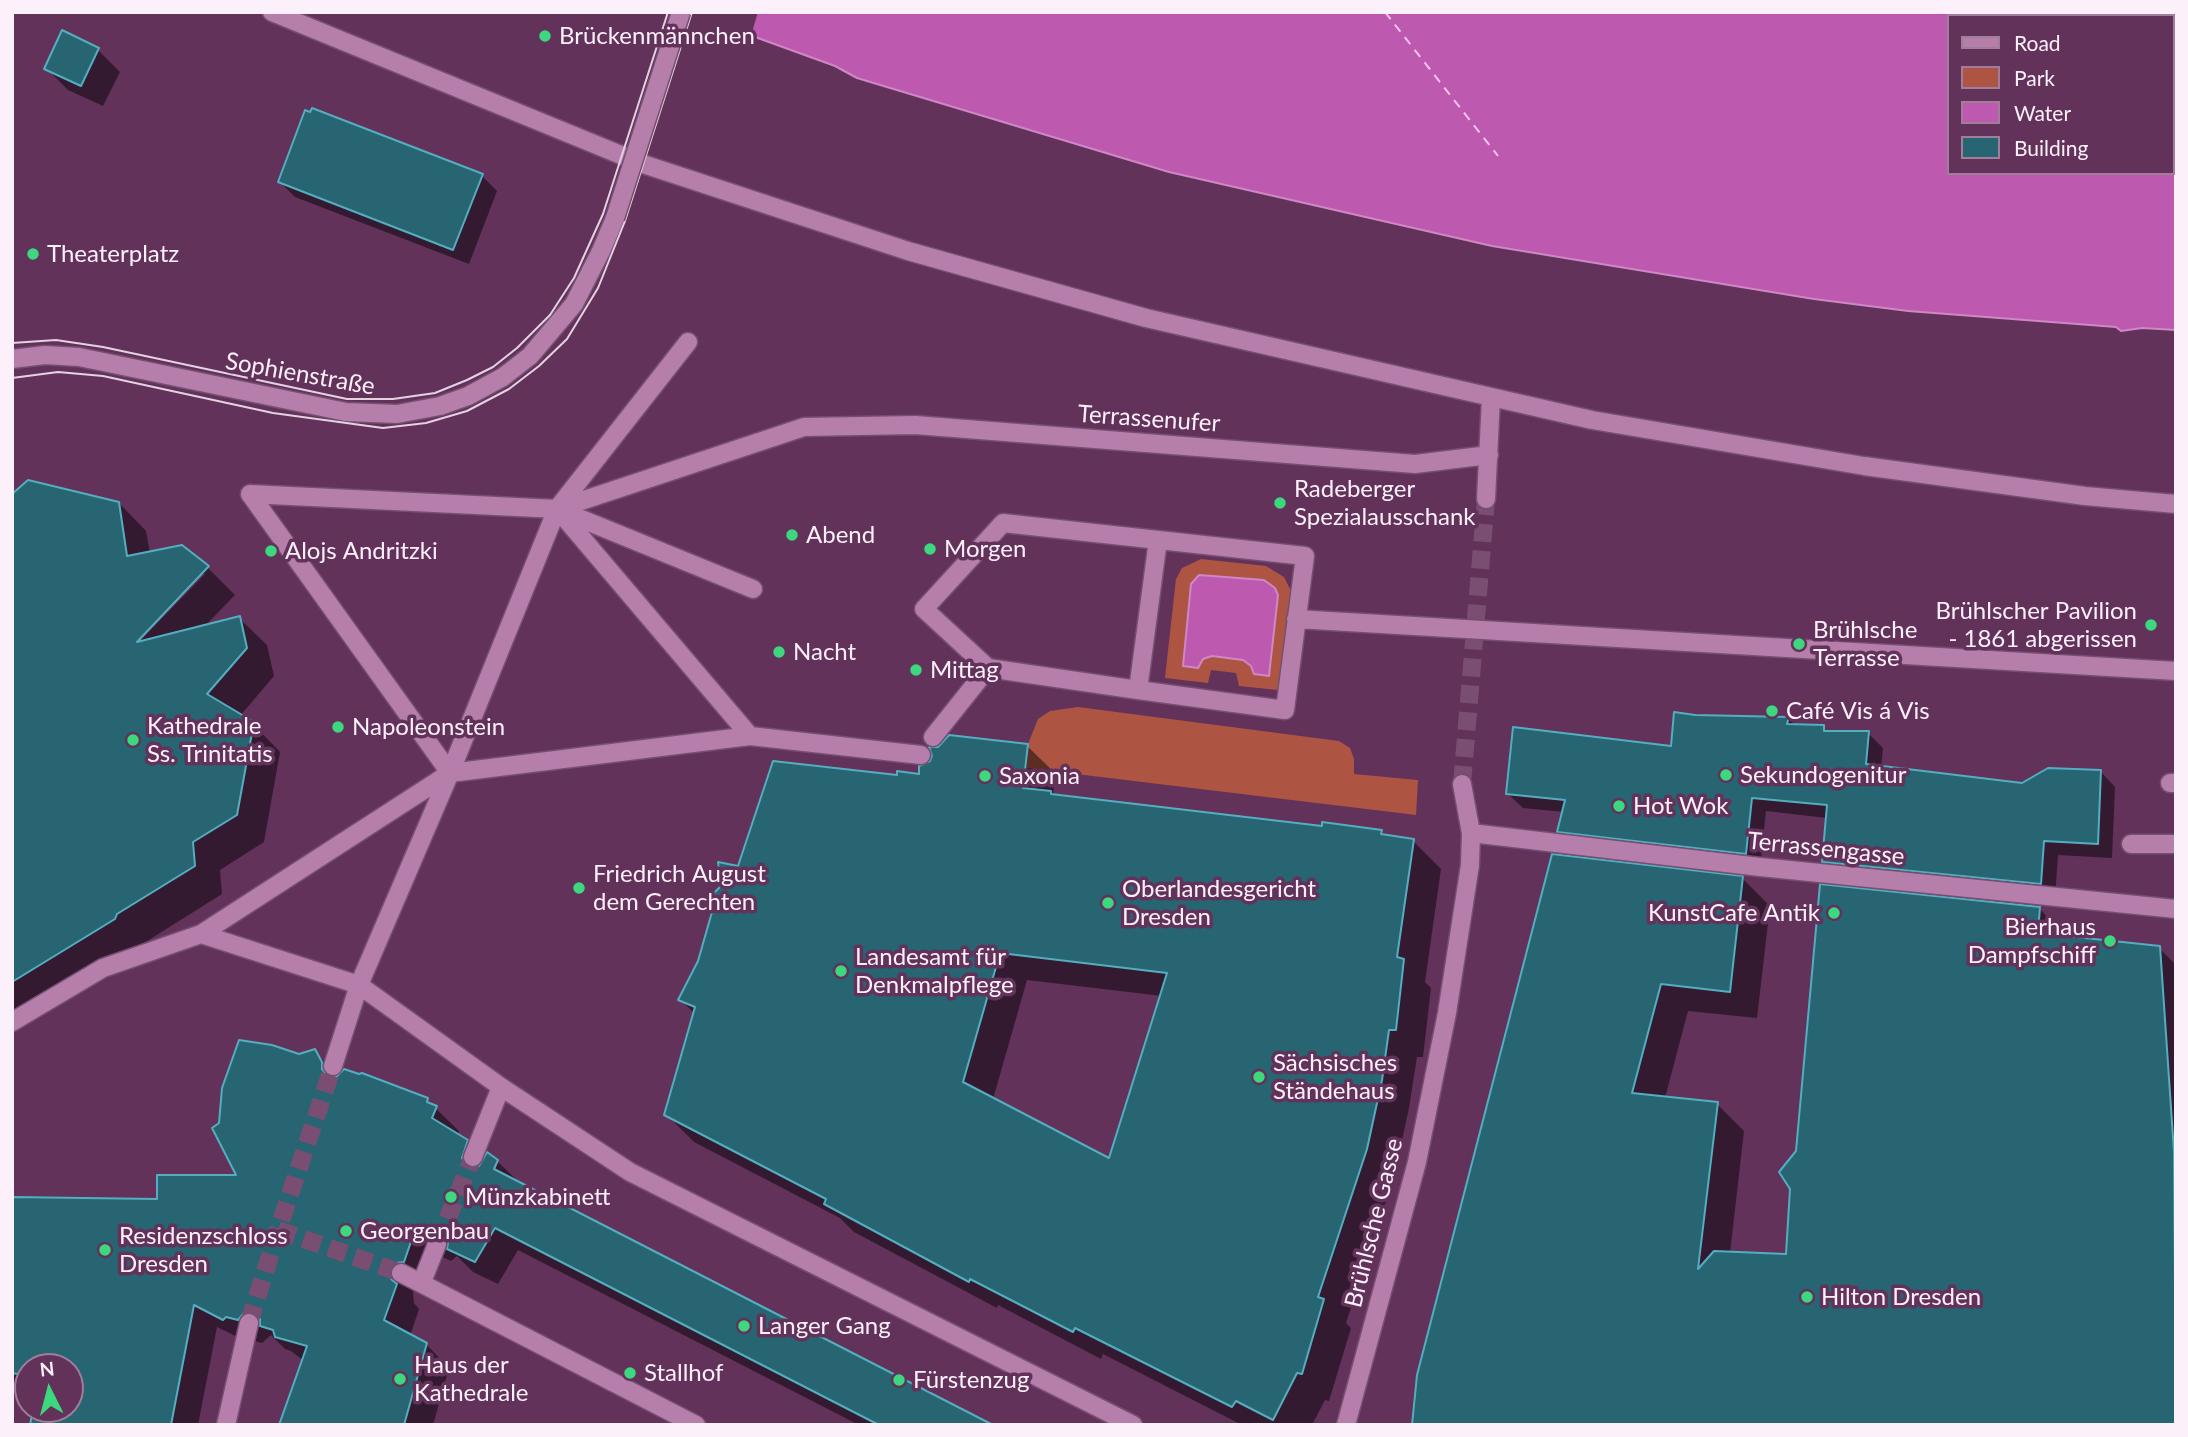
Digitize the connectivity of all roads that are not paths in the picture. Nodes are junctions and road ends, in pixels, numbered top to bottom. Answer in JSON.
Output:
{"nodes":[{"id":1,"x":272,"y":12,"type":"edge"},
{"id":2,"x":681,"y":12,"type":"edge"},
{"id":3,"x":688,"y":342,"type":"dead end"},
{"id":4,"x":12,"y":359,"type":"edge"},
{"id":5,"x":1491,"y":398,"type":"junction"},
{"id":6,"x":1489,"y":455,"type":"junction"},
{"id":7,"x":1486,"y":499,"type":"tunnel mouth"},
{"id":8,"x":2176,"y":504,"type":"edge"},
{"id":9,"x":557,"y":509,"type":"junction"},
{"id":10,"x":1158,"y":540,"type":"junction"},
{"id":11,"x":753,"y":589,"type":"dead end"},
{"id":12,"x":1296,"y":619,"type":"junction"},
{"id":13,"x":988,"y":668,"type":"junction"},
{"id":14,"x":2176,"y":671,"type":"edge"},
{"id":15,"x":1138,"y":690,"type":"junction"},
{"id":16,"x":750,"y":736,"type":"junction"},
{"id":17,"x":933,"y":737,"type":"dead end"},
{"id":18,"x":920,"y":755,"type":"dead end"},
{"id":19,"x":450,"y":774,"type":"junction"},
{"id":20,"x":1462,"y":784,"type":"tunnel mouth"},
{"id":21,"x":1471,"y":833,"type":"junction"},
{"id":22,"x":2131,"y":844,"type":"dead end"},
{"id":23,"x":2176,"y":844,"type":"edge"},
{"id":24,"x":2176,"y":909,"type":"edge"},
{"id":25,"x":201,"y":934,"type":"junction"},
{"id":26,"x":359,"y":985,"type":"junction"},
{"id":27,"x":12,"y":1023,"type":"edge"},
{"id":28,"x":333,"y":1066,"type":"tunnel mouth"},
{"id":29,"x":501,"y":1087,"type":"junction"},
{"id":30,"x":472,"y":1157,"type":"tunnel mouth"},
{"id":31,"x":437,"y":1244,"type":"tunnel mouth"},
{"id":32,"x":401,"y":1273,"type":"tunnel mouth"},
{"id":33,"x":422,"y":1282,"type":"junction"},
{"id":34,"x":249,"y":1324,"type":"tunnel mouth"},
{"id":35,"x":226,"y":1425,"type":"edge"},
{"id":36,"x":696,"y":1425,"type":"edge"},
{"id":37,"x":1133,"y":1425,"type":"edge"},
{"id":38,"x":1346,"y":1425,"type":"edge"}],
"edges":[{"from":1,"to":5,"type":"street"},
{"from":2,"to":4,"type":"street","name":"Sophienstraße","bridge":true},
{"from":3,"to":9,"type":"street"},
{"from":5,"to":6,"type":"street"},
{"from":5,"to":8,"type":"street"},
{"from":6,"to":7,"type":"street"},
{"from":6,"to":9,"type":"street","name":"Terrassenufer"},
{"from":9,"to":11,"type":"street"},
{"from":9,"to":16,"type":"street"},
{"from":9,"to":19,"type":"street"},
{"from":9,"to":19,"type":"street"},
{"from":10,"to":12,"type":"street"},
{"from":10,"to":13,"type":"street"},
{"from":10,"to":15,"type":"street"},
{"from":12,"to":14,"type":"street"},
{"from":12,"to":15,"type":"street"},
{"from":13,"to":15,"type":"street"},
{"from":13,"to":17,"type":"street"},
{"from":16,"to":18,"type":"street"},
{"from":16,"to":19,"type":"street"},
{"from":19,"to":25,"type":"street"},
{"from":19,"to":26,"type":"street"},
{"from":20,"to":21,"type":"street","name":"Brühlsche Gasse"},
{"from":21,"to":24,"type":"street","name":"Terrassengasse"},
{"from":21,"to":38,"type":"street","name":"Brühlsche Gasse"},
{"from":22,"to":23,"type":"street"},
{"from":25,"to":26,"type":"street"},
{"from":25,"to":27,"type":"street"},
{"from":26,"to":28,"type":"street"},
{"from":26,"to":29,"type":"street"},
{"from":29,"to":30,"type":"street"},
{"from":29,"to":37,"type":"street"},
{"from":31,"to":33,"type":"street"},
{"from":32,"to":33,"type":"street"},
{"from":33,"to":36,"type":"street"},
{"from":34,"to":35,"type":"street"}]}
